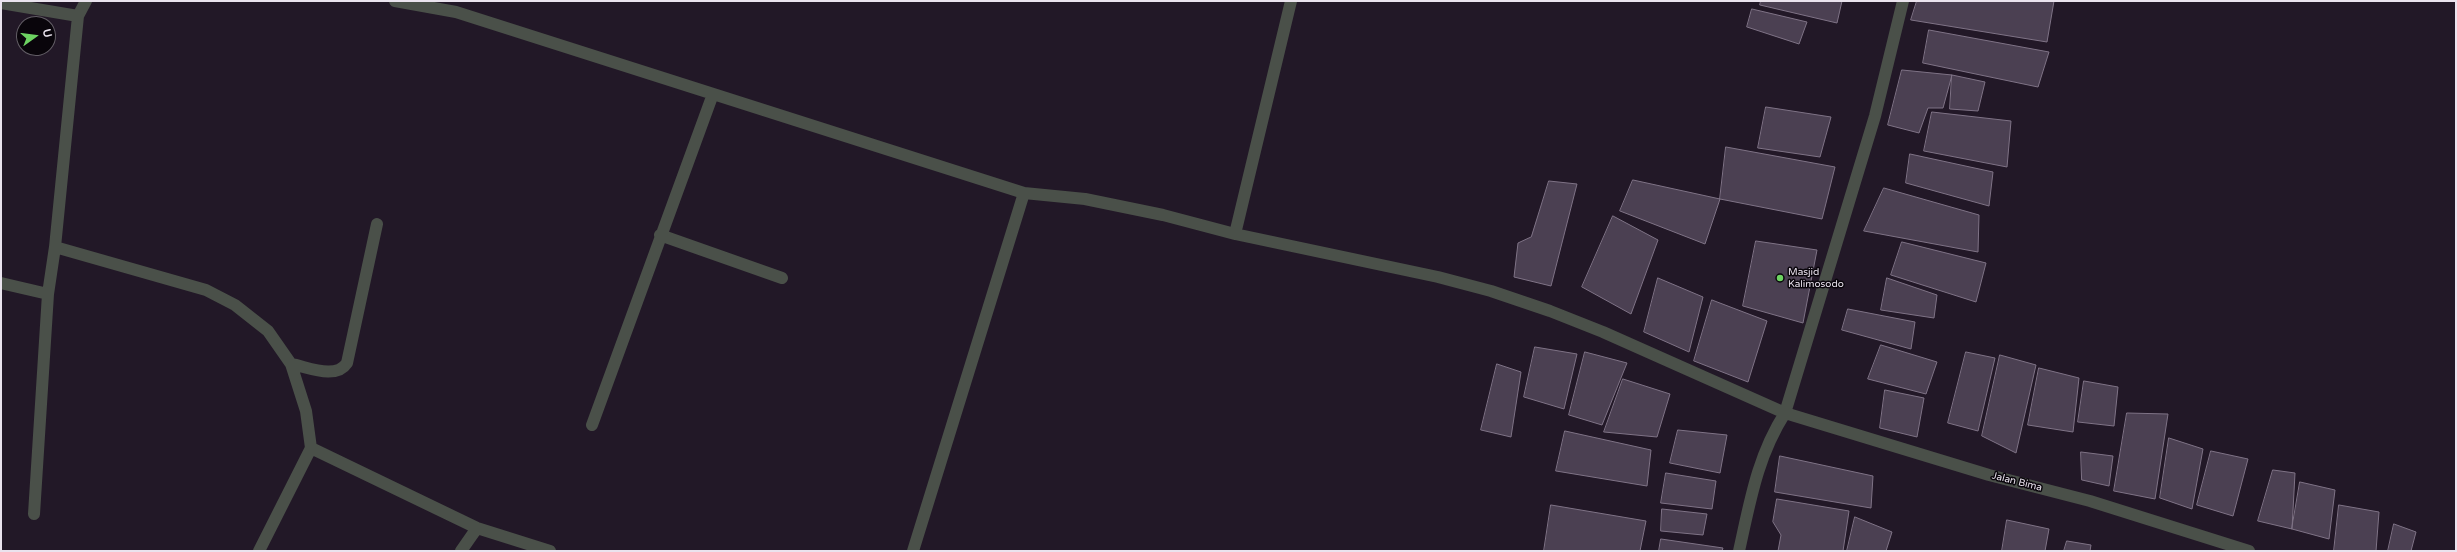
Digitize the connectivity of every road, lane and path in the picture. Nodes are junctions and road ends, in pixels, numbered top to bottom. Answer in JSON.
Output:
{"nodes":[{"id":1,"x":86,"y":1,"type":"edge"},
{"id":2,"x":395,"y":1,"type":"edge"},
{"id":3,"x":1291,"y":1,"type":"edge"},
{"id":4,"x":1903,"y":1,"type":"edge"},
{"id":5,"x":1,"y":3,"type":"edge"},
{"id":6,"x":457,"y":6,"type":"edge"},
{"id":7,"x":78,"y":16,"type":"junction"},
{"id":8,"x":713,"y":94,"type":"junction"},
{"id":9,"x":1024,"y":193,"type":"junction"},
{"id":10,"x":377,"y":224,"type":"dead end"},
{"id":11,"x":1235,"y":234,"type":"junction"},
{"id":12,"x":660,"y":235,"type":"junction"},
{"id":13,"x":55,"y":247,"type":"junction"},
{"id":14,"x":782,"y":278,"type":"dead end"},
{"id":15,"x":1,"y":283,"type":"edge"},
{"id":16,"x":48,"y":294,"type":"junction"},
{"id":17,"x":291,"y":364,"type":"junction"},
{"id":18,"x":1785,"y":413,"type":"junction"},
{"id":19,"x":592,"y":425,"type":"dead end"},
{"id":20,"x":311,"y":448,"type":"junction"},
{"id":21,"x":34,"y":514,"type":"dead end"},
{"id":22,"x":477,"y":528,"type":"junction"},
{"id":23,"x":259,"y":551,"type":"edge"},
{"id":24,"x":461,"y":551,"type":"edge"},
{"id":25,"x":550,"y":551,"type":"edge"},
{"id":26,"x":913,"y":551,"type":"edge"},
{"id":27,"x":1739,"y":551,"type":"edge"},
{"id":28,"x":2249,"y":551,"type":"edge"}],
"edges":[{"from":1,"to":7,"type":"street"},
{"from":2,"to":6,"type":"street","name":"Jalan Bima"},
{"from":3,"to":11,"type":"street"},
{"from":4,"to":18,"type":"street"},
{"from":5,"to":7,"type":"street"},
{"from":6,"to":8,"type":"street","name":"Jalan Bima"},
{"from":7,"to":13,"type":"street"},
{"from":8,"to":9,"type":"street","name":"Jalan Bima"},
{"from":8,"to":12,"type":"street"},
{"from":9,"to":11,"type":"street","name":"Jalan Bima"},
{"from":9,"to":26,"type":"street"},
{"from":10,"to":17,"type":"street"},
{"from":11,"to":18,"type":"street","name":"Jalan Bima"},
{"from":12,"to":14,"type":"street"},
{"from":12,"to":19,"type":"street"},
{"from":13,"to":16,"type":"street"},
{"from":13,"to":17,"type":"street"},
{"from":15,"to":16,"type":"street"},
{"from":16,"to":21,"type":"street"},
{"from":17,"to":20,"type":"street"},
{"from":18,"to":27,"type":"street"},
{"from":18,"to":28,"type":"street","name":"Jalan Bima"},
{"from":20,"to":22,"type":"street"},
{"from":20,"to":23,"type":"street"},
{"from":22,"to":24,"type":"street"},
{"from":22,"to":25,"type":"street"}]}
